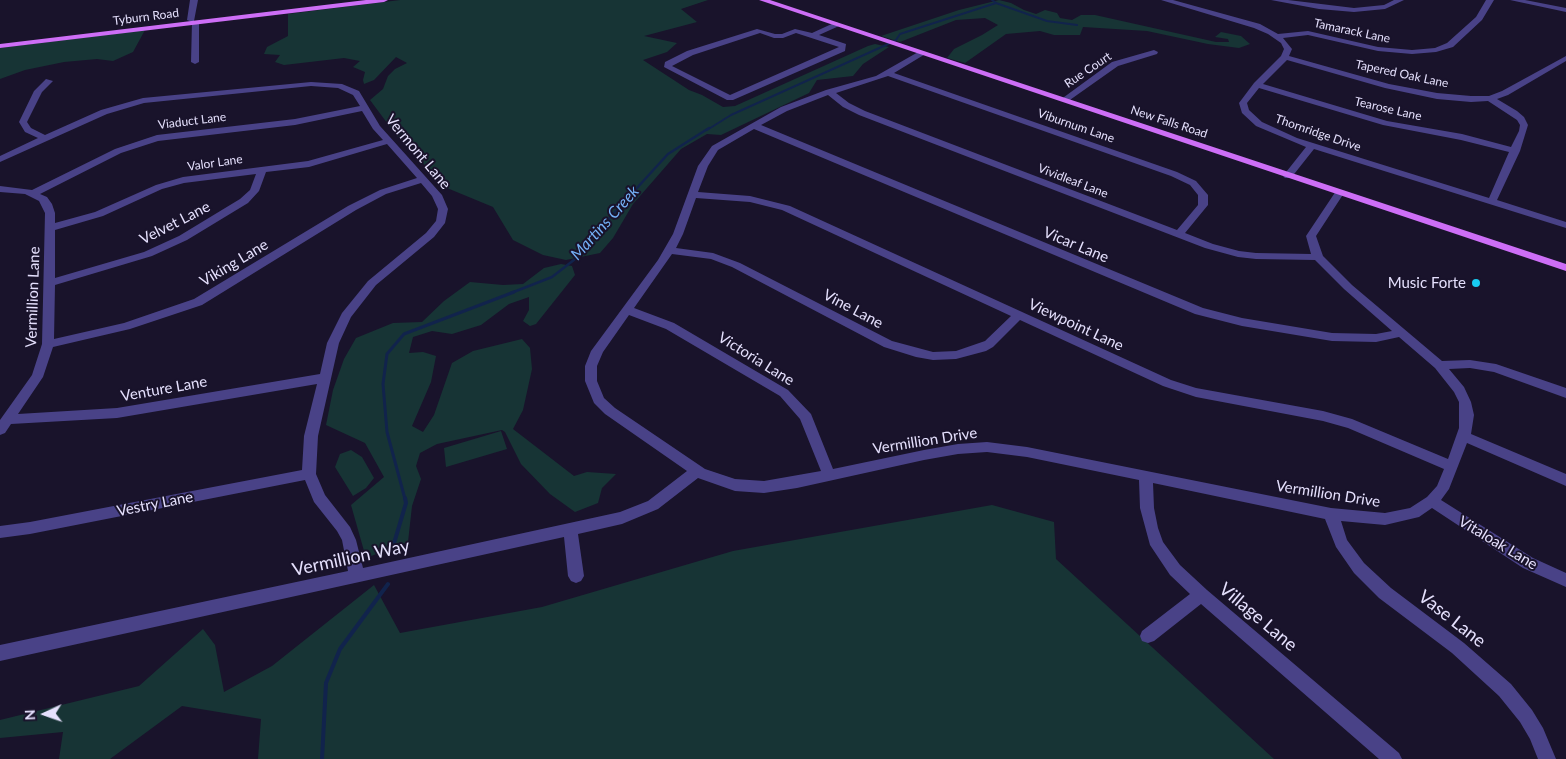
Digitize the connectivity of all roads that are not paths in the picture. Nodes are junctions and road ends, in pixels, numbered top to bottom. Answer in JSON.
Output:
{"nodes":[{"id":1,"x":194,"y":0,"type":"edge"},
{"id":2,"x":359,"y":0,"type":"edge"},
{"id":3,"x":384,"y":0,"type":"edge"},
{"id":4,"x":763,"y":0,"type":"edge"},
{"id":5,"x":1165,"y":0,"type":"edge"},
{"id":6,"x":1276,"y":0,"type":"edge"},
{"id":7,"x":1400,"y":0,"type":"edge"},
{"id":8,"x":1490,"y":0,"type":"edge"},
{"id":9,"x":1514,"y":0,"type":"edge"},
{"id":10,"x":1566,"y":10,"type":"edge"},
{"id":11,"x":193,"y":21,"type":"junction"},
{"id":12,"x":836,"y":24,"type":"junction"},
{"id":13,"x":813,"y":35,"type":"junction"},
{"id":14,"x":1278,"y":36,"type":"junction"},
{"id":15,"x":0,"y":44,"type":"edge"},
{"id":16,"x":1154,"y":52,"type":"dead end"},
{"id":17,"x":922,"y":53,"type":"junction"},
{"id":18,"x":1285,"y":57,"type":"junction"},
{"id":19,"x":1566,"y":58,"type":"edge"},
{"id":20,"x":195,"y":62,"type":"dead end"},
{"id":21,"x":888,"y":74,"type":"junction"},
{"id":22,"x":50,"y":81,"type":"dead end"},
{"id":23,"x":1258,"y":85,"type":"junction"},
{"id":24,"x":830,"y":92,"type":"junction"},
{"id":25,"x":1490,"y":98,"type":"junction"},
{"id":26,"x":1064,"y":100,"type":"junction"},
{"id":27,"x":366,"y":108,"type":"junction"},
{"id":28,"x":753,"y":125,"type":"junction"},
{"id":29,"x":44,"y":138,"type":"junction"},
{"id":30,"x":388,"y":140,"type":"junction"},
{"id":31,"x":1312,"y":145,"type":"junction"},
{"id":32,"x":1515,"y":151,"type":"junction"},
{"id":33,"x":0,"y":159,"type":"edge"},
{"id":34,"x":263,"y":169,"type":"junction"},
{"id":35,"x":1288,"y":176,"type":"junction"},
{"id":36,"x":423,"y":179,"type":"junction"},
{"id":37,"x":0,"y":189,"type":"edge"},
{"id":38,"x":1339,"y":193,"type":"junction"},
{"id":39,"x":32,"y":194,"type":"junction"},
{"id":40,"x":693,"y":195,"type":"junction"},
{"id":41,"x":1492,"y":201,"type":"junction"},
{"id":42,"x":1566,"y":224,"type":"edge"},
{"id":43,"x":50,"y":228,"type":"junction"},
{"id":44,"x":1178,"y":235,"type":"junction"},
{"id":45,"x":670,"y":250,"type":"junction"},
{"id":46,"x":1318,"y":257,"type":"junction"},
{"id":47,"x":1566,"y":268,"type":"edge"},
{"id":48,"x":50,"y":282,"type":"junction"},
{"id":49,"x":627,"y":310,"type":"junction"},
{"id":50,"x":1018,"y":316,"type":"junction"},
{"id":51,"x":1401,"y":333,"type":"junction"},
{"id":52,"x":48,"y":344,"type":"junction"},
{"id":53,"x":1439,"y":365,"type":"junction"},
{"id":54,"x":325,"y":378,"type":"junction"},
{"id":55,"x":1566,"y":393,"type":"edge"},
{"id":56,"x":4,"y":424,"type":"edge"},
{"id":57,"x":1463,"y":436,"type":"junction"},
{"id":58,"x":1452,"y":467,"type":"junction"},
{"id":59,"x":697,"y":471,"type":"junction"},
{"id":60,"x":309,"y":474,"type":"junction"},
{"id":61,"x":829,"y":475,"type":"junction"},
{"id":62,"x":1146,"y":476,"type":"junction"},
{"id":63,"x":1566,"y":480,"type":"edge"},
{"id":64,"x":1432,"y":501,"type":"junction"},
{"id":65,"x":1332,"y":514,"type":"junction"},
{"id":66,"x":570,"y":530,"type":"junction"},
{"id":67,"x":0,"y":532,"type":"edge"},
{"id":68,"x":357,"y":576,"type":"junction"},
{"id":69,"x":576,"y":576,"type":"dead end"},
{"id":70,"x":1566,"y":580,"type":"edge"},
{"id":71,"x":1201,"y":595,"type":"junction"},
{"id":72,"x":1148,"y":636,"type":"dead end"},
{"id":73,"x":0,"y":653,"type":"edge"},
{"id":74,"x":1393,"y":759,"type":"edge"},
{"id":75,"x":1546,"y":759,"type":"edge"}],
"edges":[{"from":1,"to":11,"type":"street"},
{"from":2,"to":11,"type":"main road","name":"Tyburn Road"},
{"from":3,"to":11,"type":"main road","name":"Tyburn Road"},
{"from":4,"to":12,"type":"main road","name":"New Falls Road"},
{"from":5,"to":14,"type":"street"},
{"from":6,"to":7,"type":"street"},
{"from":8,"to":14,"type":"street","name":"Tamarack Lane"},
{"from":9,"to":10,"type":"street"},
{"from":11,"to":15,"type":"main road","name":"Tyburn Road"},
{"from":11,"to":20,"type":"street"},
{"from":12,"to":13,"type":"street"},
{"from":12,"to":17,"type":"main road","name":"New Falls Road"},
{"from":13,"to":13,"type":"street"},
{"from":14,"to":18,"type":"street"},
{"from":16,"to":26,"type":"street","name":"Rue Court"},
{"from":17,"to":21,"type":"street","name":"Vermillion Drive"},
{"from":17,"to":26,"type":"main road","name":"New Falls Road"},
{"from":18,"to":23,"type":"street","name":"Thornridge Drive"},
{"from":18,"to":25,"type":"street","name":"Tapered Oak Lane"},
{"from":19,"to":25,"type":"street","name":"Tapered Oak Lane"},
{"from":21,"to":24,"type":"street","name":"Vermillion Drive"},
{"from":21,"to":44,"type":"street","name":"Viburnum Lane"},
{"from":22,"to":29,"type":"street"},
{"from":23,"to":31,"type":"street","name":"Thornridge Drive"},
{"from":23,"to":32,"type":"street","name":"Tearose Lane"},
{"from":24,"to":28,"type":"street","name":"Vermillion Drive"},
{"from":24,"to":44,"type":"street","name":"Vividleaf Lane"},
{"from":25,"to":32,"type":"street"},
{"from":26,"to":35,"type":"main road","name":"New Falls Road"},
{"from":27,"to":29,"type":"street","name":"Vermont Lane"},
{"from":27,"to":30,"type":"street","name":"Vermont Lane"},
{"from":27,"to":39,"type":"street","name":"Viaduct Lane"},
{"from":28,"to":40,"type":"street","name":"Vermillion Drive"},
{"from":28,"to":51,"type":"street","name":"Vicar Lane"},
{"from":29,"to":33,"type":"street","name":"Vermont Lane"},
{"from":30,"to":34,"type":"street","name":"Valor Lane"},
{"from":30,"to":36,"type":"street","name":"Vermont Lane"},
{"from":31,"to":35,"type":"street"},
{"from":31,"to":41,"type":"street","name":"Thornridge Drive"},
{"from":32,"to":41,"type":"street"},
{"from":34,"to":43,"type":"street","name":"Valor Lane"},
{"from":34,"to":48,"type":"street","name":"Velvet Lane"},
{"from":35,"to":38,"type":"main road","name":"New Falls Road"},
{"from":36,"to":52,"type":"street","name":"Viking Lane"},
{"from":36,"to":54,"type":"street","name":"Vermont Lane"},
{"from":37,"to":39,"type":"street"},
{"from":38,"to":46,"type":"street"},
{"from":38,"to":47,"type":"main road","name":"New Falls Road"},
{"from":39,"to":43,"type":"street","name":"Vermillion Lane"},
{"from":40,"to":45,"type":"street","name":"Vermillion Drive"},
{"from":40,"to":50,"type":"street","name":"Viewpoint Lane"},
{"from":41,"to":42,"type":"street","name":"Thornridge Drive"},
{"from":43,"to":48,"type":"street","name":"Vermillion Lane"},
{"from":44,"to":46,"type":"street","name":"Vividleaf Lane"},
{"from":45,"to":49,"type":"street","name":"Vermillion Drive"},
{"from":45,"to":50,"type":"street","name":"Vine Lane"},
{"from":46,"to":51,"type":"street","name":"Vermillion Drive"},
{"from":48,"to":52,"type":"street","name":"Vermillion Lane"},
{"from":49,"to":59,"type":"street","name":"Vermillion Drive"},
{"from":49,"to":61,"type":"street","name":"Victoria Lane"},
{"from":50,"to":58,"type":"street","name":"Viewpoint Lane"},
{"from":51,"to":53,"type":"street","name":"Vermillion Drive"},
{"from":52,"to":56,"type":"street","name":"Vermillion Lane"},
{"from":53,"to":55,"type":"street"},
{"from":53,"to":57,"type":"street","name":"Vermillion Drive"},
{"from":54,"to":56,"type":"street","name":"Venture Lane"},
{"from":54,"to":60,"type":"street","name":"Vermont Lane"},
{"from":57,"to":58,"type":"street","name":"Vermillion Drive"},
{"from":57,"to":63,"type":"street"},
{"from":58,"to":64,"type":"street","name":"Vermillion Drive"},
{"from":59,"to":61,"type":"street","name":"Vermillion Drive"},
{"from":59,"to":66,"type":"street","name":"Vermillion Way"},
{"from":60,"to":67,"type":"street","name":"Vestry Lane"},
{"from":60,"to":68,"type":"street","name":"Vermont Lane"},
{"from":61,"to":62,"type":"street","name":"Vermillion Drive"},
{"from":62,"to":65,"type":"street","name":"Vermillion Drive"},
{"from":62,"to":71,"type":"street","name":"Village Lane"},
{"from":64,"to":65,"type":"street","name":"Vermillion Drive"},
{"from":64,"to":70,"type":"street","name":"Vitaloak Lane"},
{"from":65,"to":75,"type":"street","name":"Vase Lane"},
{"from":66,"to":68,"type":"street","name":"Vermillion Way"},
{"from":66,"to":69,"type":"street"},
{"from":68,"to":73,"type":"street","name":"Vermillion Way"},
{"from":71,"to":72,"type":"street"},
{"from":71,"to":74,"type":"street","name":"Village Lane"}]}
